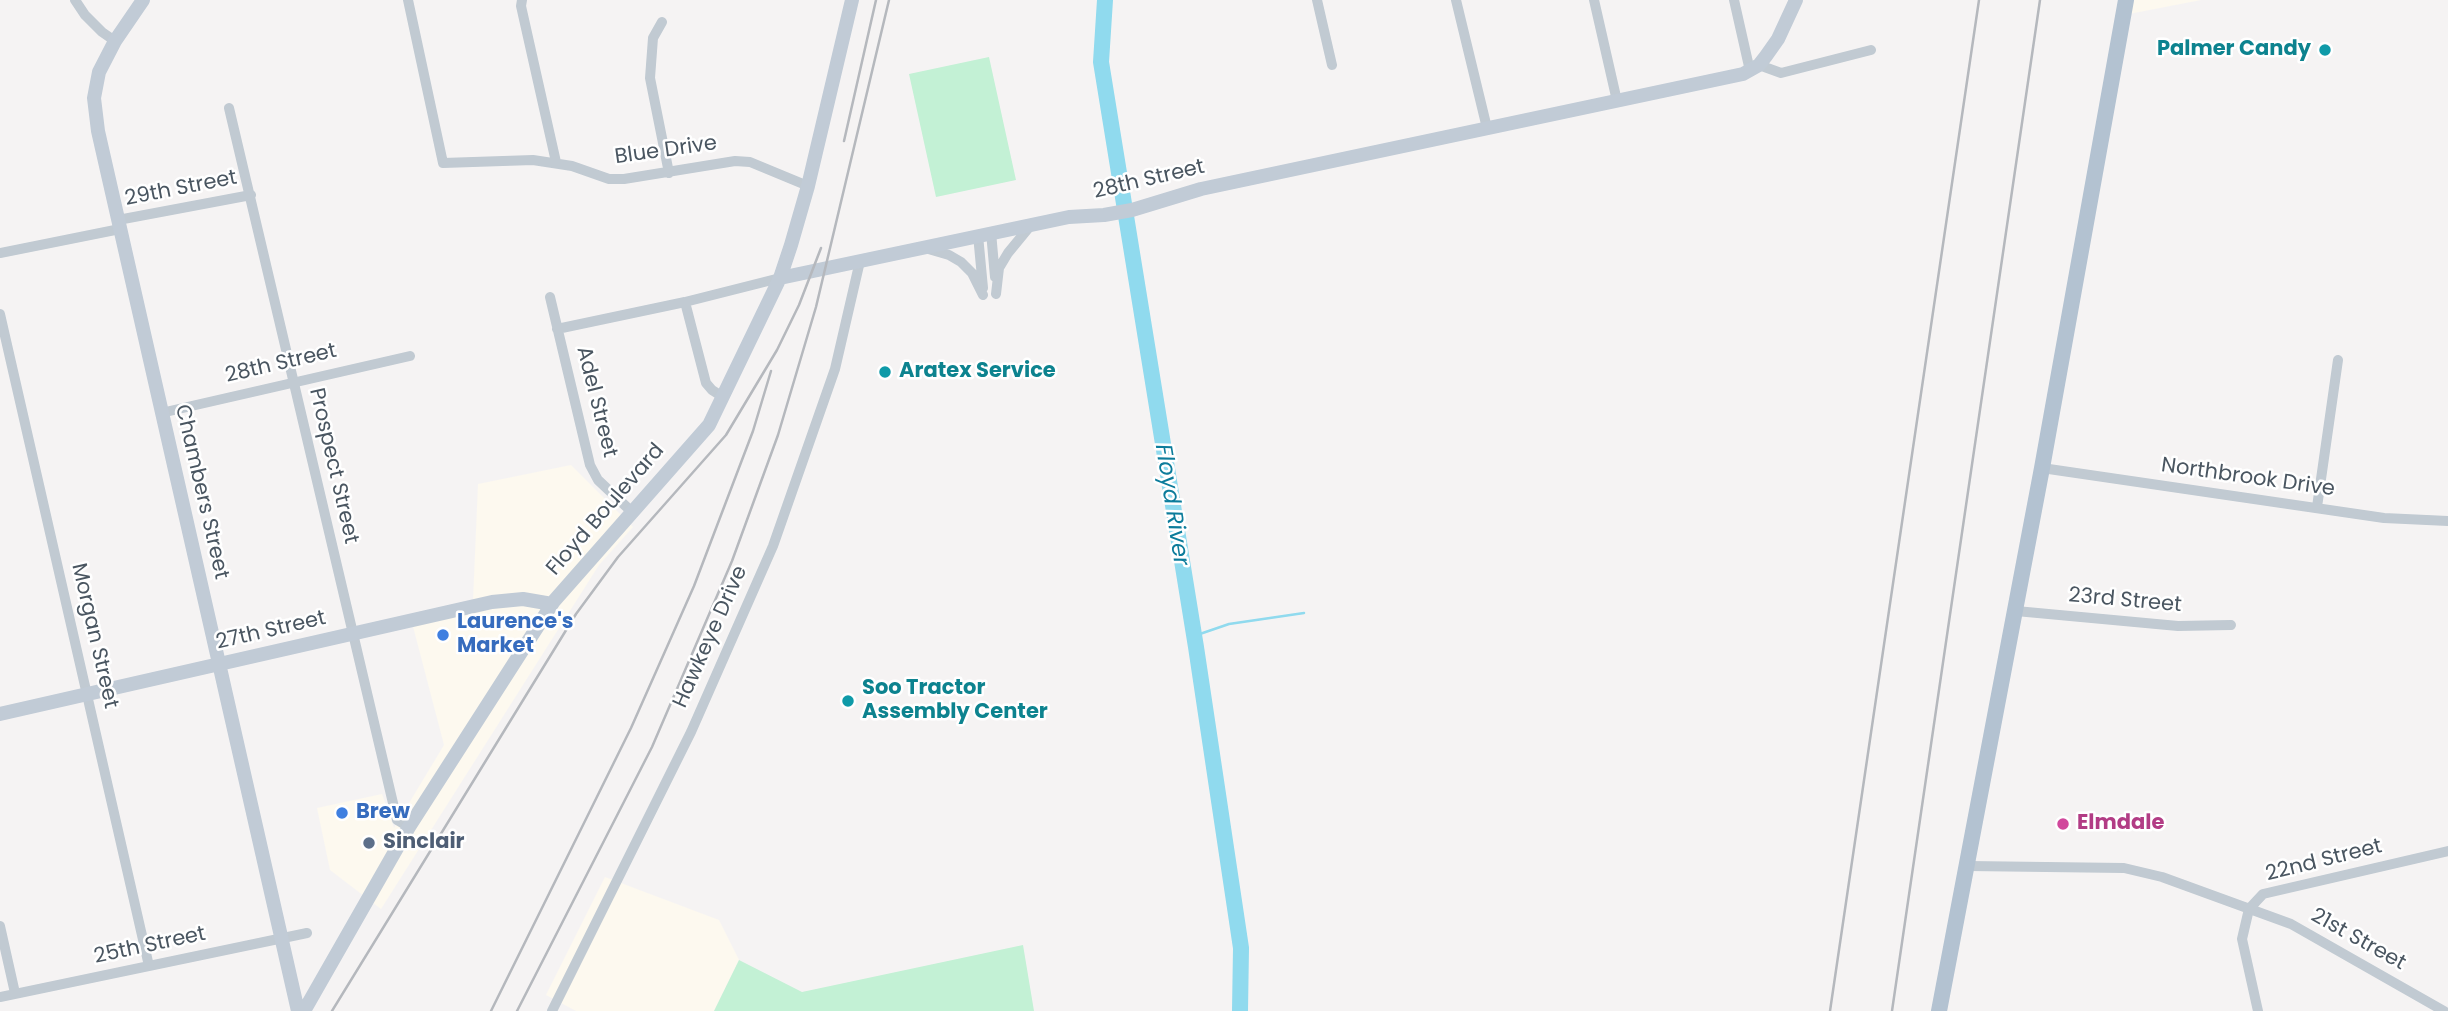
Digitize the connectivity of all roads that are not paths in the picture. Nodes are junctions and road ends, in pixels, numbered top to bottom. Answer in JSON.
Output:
{"nodes":[{"id":1,"x":75,"y":0,"type":"edge"},
{"id":2,"x":143,"y":0,"type":"edge"},
{"id":3,"x":408,"y":0,"type":"edge"},
{"id":4,"x":522,"y":0,"type":"edge"},
{"id":5,"x":852,"y":0,"type":"edge"},
{"id":6,"x":1317,"y":0,"type":"edge"},
{"id":7,"x":1456,"y":0,"type":"edge"},
{"id":8,"x":1594,"y":0,"type":"edge"},
{"id":9,"x":1734,"y":0,"type":"edge"},
{"id":10,"x":1796,"y":0,"type":"edge"},
{"id":11,"x":2126,"y":0,"type":"edge"},
{"id":12,"x":662,"y":22,"type":"dead end"},
{"id":13,"x":115,"y":41,"type":"junction"},
{"id":14,"x":1871,"y":50,"type":"dead end"},
{"id":15,"x":1332,"y":65,"type":"dead end"},
{"id":16,"x":1754,"y":68,"type":"junction"},
{"id":17,"x":1617,"y":101,"type":"junction"},
{"id":18,"x":229,"y":108,"type":"dead end"},
{"id":19,"x":1487,"y":128,"type":"junction"},
{"id":20,"x":556,"y":162,"type":"junction"},
{"id":21,"x":669,"y":173,"type":"junction"},
{"id":22,"x":808,"y":186,"type":"junction"},
{"id":23,"x":251,"y":195,"type":"junction"},
{"id":24,"x":119,"y":224,"type":"junction"},
{"id":25,"x":1031,"y":225,"type":"junction"},
{"id":26,"x":984,"y":234,"type":"junction"},
{"id":27,"x":922,"y":248,"type":"junction"},
{"id":28,"x":0,"y":254,"type":"edge"},
{"id":29,"x":860,"y":261,"type":"junction"},
{"id":30,"x":780,"y":278,"type":"junction"},
{"id":31,"x":550,"y":297,"type":"dead end"},
{"id":32,"x":685,"y":302,"type":"junction"},
{"id":33,"x":0,"y":314,"type":"edge"},
{"id":34,"x":557,"y":329,"type":"junction"},
{"id":35,"x":410,"y":356,"type":"dead end"},
{"id":36,"x":2338,"y":360,"type":"dead end"},
{"id":37,"x":293,"y":382,"type":"junction"},
{"id":38,"x":723,"y":397,"type":"junction"},
{"id":39,"x":161,"y":413,"type":"junction"},
{"id":40,"x":2042,"y":468,"type":"junction"},
{"id":41,"x":2317,"y":507,"type":"junction"},
{"id":42,"x":632,"y":512,"type":"junction"},
{"id":43,"x":2448,"y":521,"type":"edge"},
{"id":44,"x":552,"y":604,"type":"junction"},
{"id":45,"x":2016,"y":611,"type":"junction"},
{"id":46,"x":2231,"y":625,"type":"dead end"},
{"id":47,"x":353,"y":633,"type":"junction"},
{"id":48,"x":219,"y":664,"type":"junction"},
{"id":49,"x":87,"y":694,"type":"junction"},
{"id":50,"x":0,"y":714,"type":"edge"},
{"id":51,"x":409,"y":827,"type":"junction"},
{"id":52,"x":2448,"y":852,"type":"edge"},
{"id":53,"x":1968,"y":866,"type":"junction"},
{"id":54,"x":2249,"y":909,"type":"junction"},
{"id":55,"x":0,"y":926,"type":"edge"},
{"id":56,"x":307,"y":933,"type":"dead end"},
{"id":57,"x":280,"y":937,"type":"junction"},
{"id":58,"x":149,"y":966,"type":"junction"},
{"id":59,"x":15,"y":993,"type":"junction"},
{"id":60,"x":0,"y":997,"type":"edge"},
{"id":61,"x":298,"y":1011,"type":"edge"},
{"id":62,"x":304,"y":1011,"type":"edge"},
{"id":63,"x":552,"y":1011,"type":"edge"},
{"id":64,"x":1939,"y":1011,"type":"edge"},
{"id":65,"x":2258,"y":1011,"type":"edge"},
{"id":66,"x":2444,"y":1011,"type":"edge"}],
"edges":[{"from":1,"to":13,"type":"street"},
{"from":2,"to":13,"type":"main road","name":"Chambers Street"},
{"from":3,"to":20,"type":"street","name":"Blue Drive"},
{"from":4,"to":20,"type":"street"},
{"from":5,"to":22,"type":"main road","name":"Floyd Boulevard"},
{"from":6,"to":15,"type":"street"},
{"from":7,"to":19,"type":"street"},
{"from":8,"to":17,"type":"street"},
{"from":9,"to":16,"type":"street"},
{"from":10,"to":16,"type":"main road"},
{"from":11,"to":40,"type":"main road"},
{"from":12,"to":21,"type":"street"},
{"from":13,"to":24,"type":"main road","name":"Chambers Street"},
{"from":14,"to":16,"type":"street"},
{"from":16,"to":17,"type":"main road","name":"28th Street"},
{"from":17,"to":19,"type":"main road","name":"28th Street"},
{"from":18,"to":23,"type":"street","name":"Prospect Street"},
{"from":19,"to":25,"type":"main road","name":"28th Street"},
{"from":20,"to":21,"type":"street","name":"Blue Drive"},
{"from":21,"to":22,"type":"street","name":"Blue Drive"},
{"from":22,"to":30,"type":"main road","name":"Floyd Boulevard"},
{"from":23,"to":24,"type":"street","name":"29th Street"},
{"from":23,"to":37,"type":"street","name":"Prospect Street"},
{"from":24,"to":28,"type":"street","name":"29th Street"},
{"from":24,"to":39,"type":"main road","name":"Chambers Street"},
{"from":25,"to":26,"type":"main road","name":"28th Street"},
{"from":25,"to":26,"type":"street"},
{"from":26,"to":27,"type":"main road","name":"28th Street"},
{"from":26,"to":27,"type":"street"},
{"from":27,"to":29,"type":"main road","name":"28th Street"},
{"from":29,"to":30,"type":"main road","name":"28th Street"},
{"from":29,"to":63,"type":"street","name":"Hawkeye Drive"},
{"from":30,"to":32,"type":"street","name":"28th Street"},
{"from":30,"to":38,"type":"main road","name":"Floyd Boulevard"},
{"from":31,"to":34,"type":"street","name":"Adel Street"},
{"from":32,"to":34,"type":"street","name":"28th Street"},
{"from":32,"to":38,"type":"street"},
{"from":33,"to":49,"type":"street","name":"Morgan Street"},
{"from":34,"to":42,"type":"street","name":"Adel Street"},
{"from":35,"to":37,"type":"street","name":"28th Street"},
{"from":36,"to":41,"type":"street"},
{"from":37,"to":39,"type":"street","name":"28th Street"},
{"from":37,"to":47,"type":"street","name":"Prospect Street"},
{"from":38,"to":42,"type":"main road","name":"Floyd Boulevard"},
{"from":39,"to":48,"type":"main road","name":"Chambers Street"},
{"from":40,"to":41,"type":"street","name":"Northbrook Drive"},
{"from":40,"to":45,"type":"main road"},
{"from":41,"to":43,"type":"street","name":"Northbrook Drive"},
{"from":42,"to":44,"type":"main road","name":"Floyd Boulevard"},
{"from":44,"to":47,"type":"main road","name":"27th Street"},
{"from":44,"to":51,"type":"main road","name":"Floyd Boulevard"},
{"from":45,"to":46,"type":"street","name":"23rd Street"},
{"from":45,"to":53,"type":"main road"},
{"from":47,"to":48,"type":"main road","name":"27th Street"},
{"from":47,"to":51,"type":"street","name":"Prospect Street"},
{"from":48,"to":49,"type":"main road","name":"27th Street"},
{"from":48,"to":57,"type":"main road","name":"Chambers Street"},
{"from":49,"to":50,"type":"main road","name":"27th Street"},
{"from":49,"to":58,"type":"street","name":"Morgan Street"},
{"from":51,"to":62,"type":"main road","name":"Floyd Boulevard"},
{"from":52,"to":54,"type":"street","name":"22nd Street"},
{"from":53,"to":54,"type":"street","name":"22nd Street"},
{"from":53,"to":64,"type":"main road"},
{"from":54,"to":65,"type":"street"},
{"from":54,"to":66,"type":"street","name":"21st Street"},
{"from":55,"to":59,"type":"street"},
{"from":56,"to":57,"type":"street","name":"25th Street"},
{"from":57,"to":58,"type":"street","name":"25th Street"},
{"from":57,"to":61,"type":"main road","name":"Chambers Street"},
{"from":58,"to":59,"type":"street","name":"25th Street"},
{"from":59,"to":60,"type":"street","name":"25th Street"}]}
